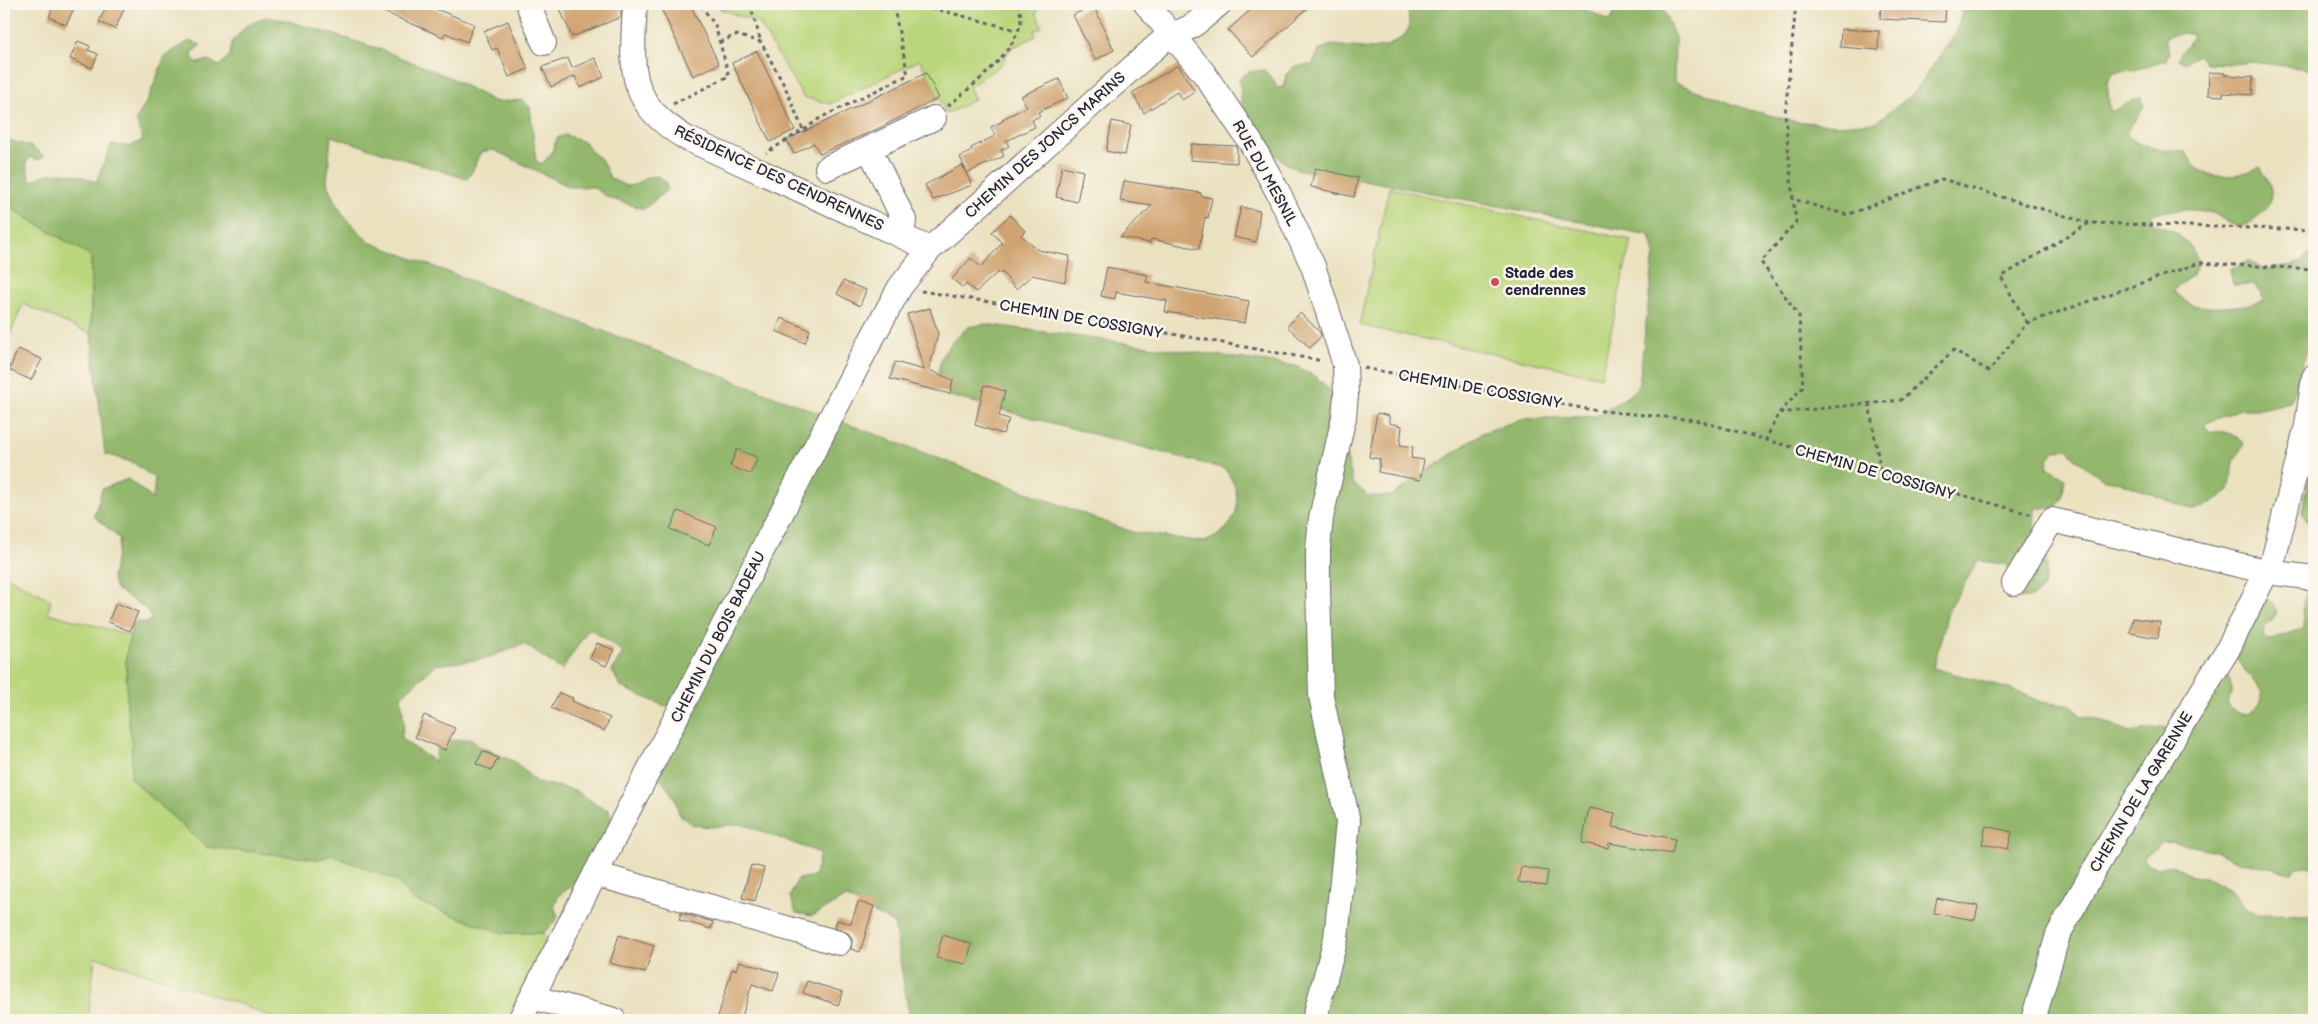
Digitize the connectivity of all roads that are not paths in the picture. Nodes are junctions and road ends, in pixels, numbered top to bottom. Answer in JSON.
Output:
{"nodes":[{"id":1,"x":528,"y":4,"type":"edge"},
{"id":2,"x":634,"y":4,"type":"edge"},
{"id":3,"x":1146,"y":4,"type":"edge"},
{"id":4,"x":1220,"y":4,"type":"edge"},
{"id":5,"x":1170,"y":34,"type":"junction"},
{"id":6,"x":544,"y":43,"type":"dead end"},
{"id":7,"x":934,"y":118,"type":"road end"},
{"id":8,"x":869,"y":148,"type":"junction"},
{"id":9,"x":827,"y":168,"type":"dead end"},
{"id":10,"x":902,"y":236,"type":"junction"},
{"id":11,"x":926,"y":253,"type":"junction"},
{"id":12,"x":2314,"y":378,"type":"edge"},
{"id":13,"x":2268,"y":572,"type":"junction"},
{"id":14,"x":2314,"y":578,"type":"edge"},
{"id":15,"x":2014,"y":582,"type":"dead end"},
{"id":16,"x":595,"y":874,"type":"junction"},
{"id":17,"x":839,"y":943,"type":"dead end"},
{"id":18,"x":532,"y":997,"type":"junction"},
{"id":19,"x":520,"y":1020,"type":"edge"},
{"id":20,"x":614,"y":1020,"type":"edge"},
{"id":21,"x":1314,"y":1020,"type":"edge"},
{"id":22,"x":2033,"y":1020,"type":"edge"}],
"edges":[{"from":1,"to":6,"type":"street"},
{"from":2,"to":10,"type":"street","name":"RÉSIDENCE DES CENDRENNES"},
{"from":3,"to":5,"type":"street","name":"RUE DU MESNIL"},
{"from":4,"to":5,"type":"street","name":"CHEMIN DES JONCS MARINS"},
{"from":5,"to":11,"type":"street","name":"CHEMIN DES JONCS MARINS"},
{"from":5,"to":21,"type":"street","name":"RUE DU MESNIL"},
{"from":7,"to":8,"type":"street"},
{"from":8,"to":9,"type":"street"},
{"from":8,"to":10,"type":"street"},
{"from":10,"to":11,"type":"street","name":"RÉSIDENCE DES CENDRENNES"},
{"from":11,"to":16,"type":"street","name":"CHEMIN DU BOIS BADEAU"},
{"from":12,"to":13,"type":"street","name":"CHEMIN DE LA GARENNE"},
{"from":13,"to":14,"type":"street"},
{"from":13,"to":15,"type":"street"},
{"from":13,"to":22,"type":"street","name":"CHEMIN DE LA GARENNE"},
{"from":16,"to":17,"type":"street"},
{"from":16,"to":18,"type":"street","name":"CHEMIN DU BOIS BADEAU"},
{"from":18,"to":19,"type":"street","name":"CHEMIN DU BOIS BADEAU"},
{"from":18,"to":20,"type":"street"}]}
